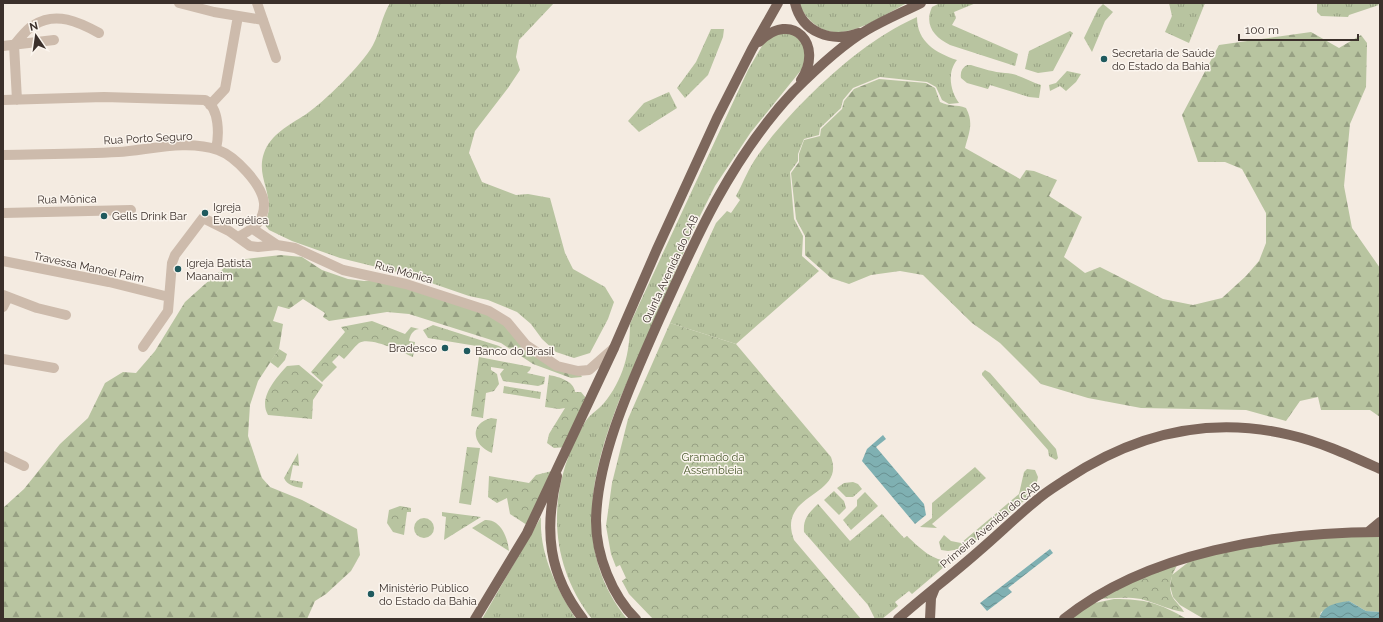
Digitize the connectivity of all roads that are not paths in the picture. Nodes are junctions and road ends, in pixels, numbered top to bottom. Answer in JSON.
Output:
{"nodes":[{"id":1,"x":179,"y":3,"type":"edge"},
{"id":2,"x":257,"y":3,"type":"edge"},
{"id":3,"x":778,"y":3,"type":"edge"},
{"id":4,"x":795,"y":3,"type":"edge"},
{"id":5,"x":921,"y":3,"type":"edge"},
{"id":6,"x":238,"y":16,"type":"junction"},
{"id":7,"x":263,"y":20,"type":"junction"},
{"id":8,"x":866,"y":30,"type":"junction"},
{"id":9,"x":99,"y":33,"type":"dead end"},
{"id":10,"x":54,"y":40,"type":"dead end"},
{"id":11,"x":14,"y":45,"type":"junction"},
{"id":12,"x":3,"y":46,"type":"edge"},
{"id":13,"x":752,"y":49,"type":"junction"},
{"id":14,"x":276,"y":58,"type":"dead end"},
{"id":15,"x":793,"y":92,"type":"junction"},
{"id":16,"x":3,"y":100,"type":"edge"},
{"id":17,"x":17,"y":100,"type":"junction"},
{"id":18,"x":210,"y":105,"type":"junction"},
{"id":19,"x":216,"y":149,"type":"junction"},
{"id":20,"x":3,"y":155,"type":"edge"},
{"id":21,"x":131,"y":210,"type":"dead end"},
{"id":22,"x":3,"y":213,"type":"edge"},
{"id":23,"x":253,"y":229,"type":"junction"},
{"id":24,"x":238,"y":237,"type":"junction"},
{"id":25,"x":277,"y":246,"type":"junction"},
{"id":26,"x":3,"y":261,"type":"edge"},
{"id":27,"x":6,"y":296,"type":"edge"},
{"id":28,"x":169,"y":297,"type":"junction"},
{"id":29,"x":3,"y":307,"type":"edge"},
{"id":30,"x":66,"y":315,"type":"dead end"},
{"id":31,"x":143,"y":347,"type":"dead end"},
{"id":32,"x":614,"y":348,"type":"junction"},
{"id":33,"x":3,"y":359,"type":"edge"},
{"id":34,"x":54,"y":368,"type":"dead end"},
{"id":35,"x":3,"y":456,"type":"edge"},
{"id":36,"x":562,"y":456,"type":"junction"},
{"id":37,"x":24,"y":466,"type":"dead end"},
{"id":38,"x":1379,"y":469,"type":"edge"},
{"id":39,"x":1380,"y":522,"type":"edge"},
{"id":40,"x":1368,"y":532,"type":"junction"},
{"id":41,"x":1380,"y":532,"type":"edge"},
{"id":42,"x":936,"y":586,"type":"junction"},
{"id":43,"x":475,"y":619,"type":"edge"},
{"id":44,"x":583,"y":619,"type":"edge"},
{"id":45,"x":636,"y":619,"type":"edge"},
{"id":46,"x":898,"y":619,"type":"edge"},
{"id":47,"x":930,"y":619,"type":"edge"},
{"id":48,"x":1064,"y":619,"type":"edge"}],
"edges":[{"from":1,"to":6,"type":"street"},
{"from":2,"to":7,"type":"street"},
{"from":3,"to":13,"type":"main road","name":"Quinta Avenida do CAB"},
{"from":4,"to":8,"type":"main road"},
{"from":5,"to":8,"type":"main road","name":"Quinta Avenida do CAB"},
{"from":6,"to":7,"type":"street"},
{"from":6,"to":18,"type":"street"},
{"from":7,"to":14,"type":"street"},
{"from":8,"to":15,"type":"main road","name":"Quinta Avenida do CAB"},
{"from":9,"to":11,"type":"street"},
{"from":10,"to":11,"type":"street"},
{"from":11,"to":12,"type":"street"},
{"from":11,"to":17,"type":"street"},
{"from":13,"to":15,"type":"main road"},
{"from":13,"to":32,"type":"main road","name":"Quinta Avenida do CAB"},
{"from":15,"to":45,"type":"main road","name":"Quinta Avenida do CAB"},
{"from":16,"to":17,"type":"street"},
{"from":17,"to":18,"type":"street"},
{"from":18,"to":19,"type":"street"},
{"from":19,"to":20,"type":"street","name":"Rua Porto Seguro"},
{"from":19,"to":23,"type":"street","name":"Rua Porto Seguro"},
{"from":21,"to":22,"type":"street","name":"Rua Mônica"},
{"from":23,"to":24,"type":"street"},
{"from":23,"to":25,"type":"street"},
{"from":24,"to":25,"type":"street","name":"Rua Mônica"},
{"from":24,"to":28,"type":"street","name":"Rua Mônica"},
{"from":25,"to":32,"type":"street","name":"Rua Mônica"},
{"from":26,"to":28,"type":"street","name":"Travessa Manoel Paim"},
{"from":27,"to":29,"type":"street"},
{"from":27,"to":30,"type":"street"},
{"from":28,"to":31,"type":"street"},
{"from":32,"to":36,"type":"main road","name":"Quinta Avenida do CAB"},
{"from":33,"to":34,"type":"street"},
{"from":35,"to":37,"type":"street"},
{"from":36,"to":43,"type":"main road","name":"Quinta Avenida do CAB"},
{"from":36,"to":44,"type":"main road"},
{"from":38,"to":42,"type":"main road","name":"Primeira Avenida do CAB"},
{"from":39,"to":40,"type":"main road"},
{"from":40,"to":41,"type":"main road"},
{"from":40,"to":48,"type":"main road"},
{"from":42,"to":46,"type":"main road","name":"Primeira Avenida do CAB"},
{"from":42,"to":47,"type":"main road"}]}
